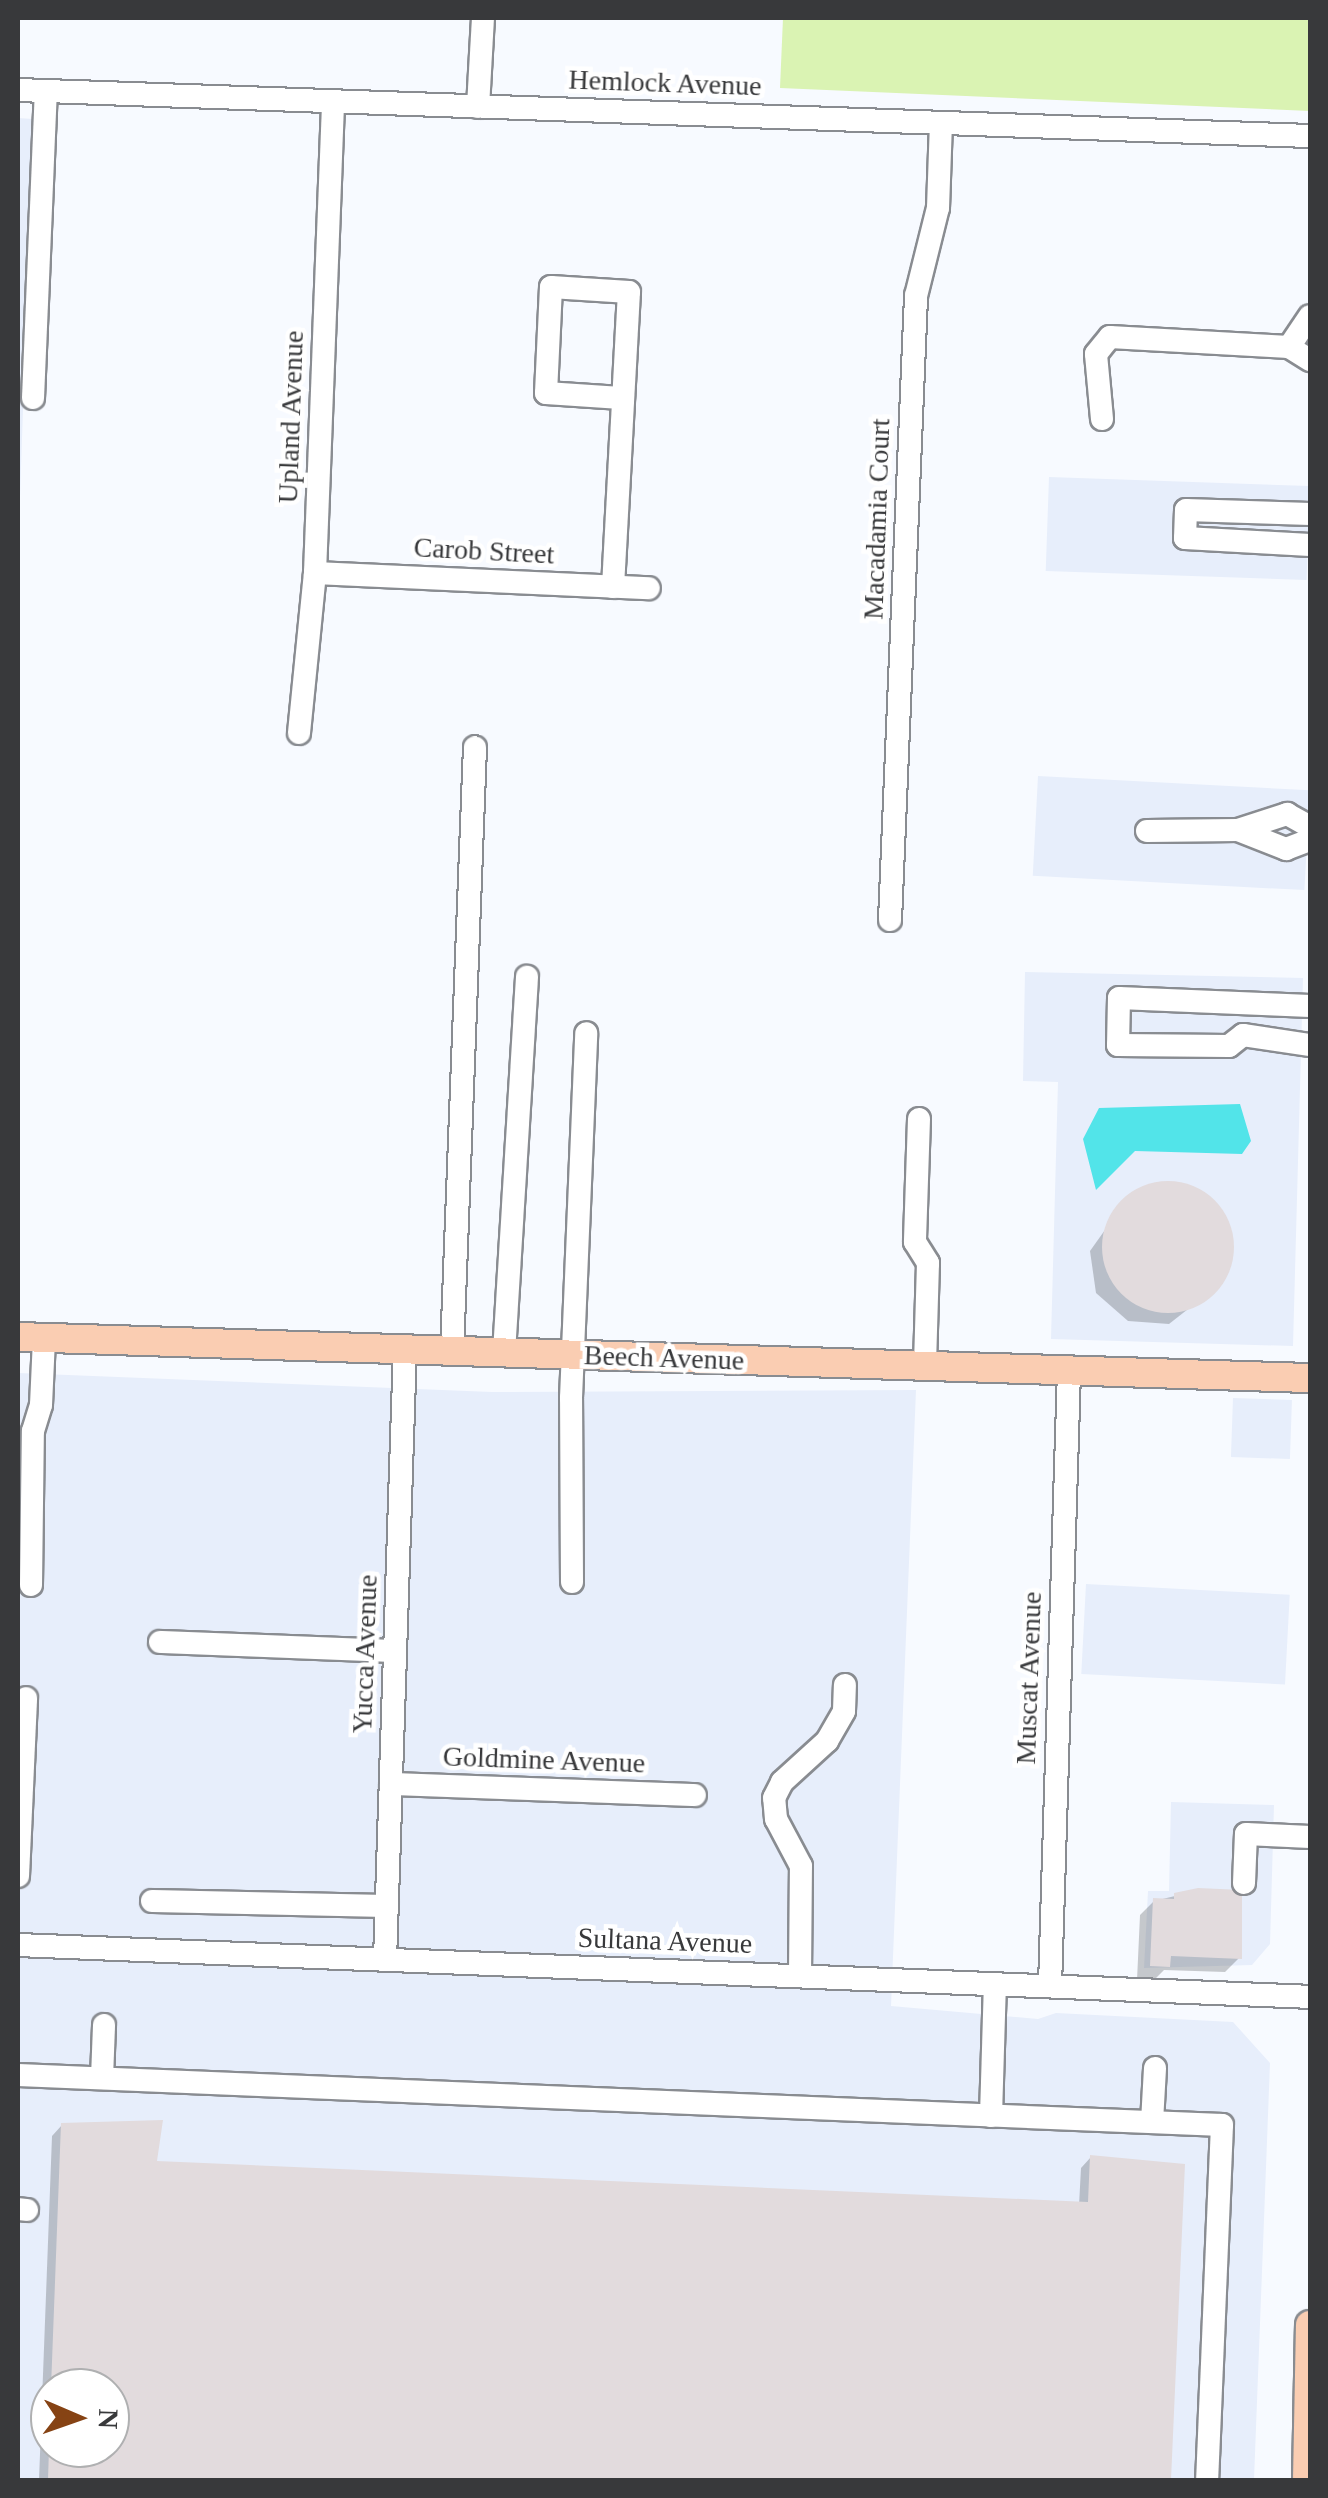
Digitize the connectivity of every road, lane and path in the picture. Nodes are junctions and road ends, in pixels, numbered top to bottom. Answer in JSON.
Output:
{"nodes":[{"id":1,"x":482,"y":18,"type":"edge"},
{"id":2,"x":18,"y":90,"type":"edge"},
{"id":3,"x":46,"y":92,"type":"junction"},
{"id":4,"x":333,"y":102,"type":"junction"},
{"id":5,"x":478,"y":107,"type":"junction"},
{"id":6,"x":942,"y":123,"type":"junction"},
{"id":7,"x":1310,"y":136,"type":"edge"},
{"id":8,"x":1310,"y":316,"type":"edge"},
{"id":9,"x":1289,"y":347,"type":"junction"},
{"id":10,"x":1310,"y":360,"type":"edge"},
{"id":11,"x":33,"y":398,"type":"dead end"},
{"id":12,"x":620,"y":398,"type":"junction"},
{"id":13,"x":1102,"y":419,"type":"dead end"},
{"id":14,"x":1310,"y":514,"type":"edge"},
{"id":15,"x":1310,"y":545,"type":"edge"},
{"id":16,"x":315,"y":573,"type":"junction"},
{"id":17,"x":613,"y":587,"type":"junction"},
{"id":18,"x":650,"y":588,"type":"dead end"},
{"id":19,"x":299,"y":733,"type":"dead end"},
{"id":20,"x":474,"y":748,"type":"dead end"},
{"id":21,"x":1310,"y":827,"type":"edge"},
{"id":22,"x":1238,"y":830,"type":"junction"},
{"id":23,"x":1146,"y":831,"type":"dead end"},
{"id":24,"x":1310,"y":840,"type":"edge"},
{"id":25,"x":890,"y":920,"type":"dead end"},
{"id":26,"x":527,"y":977,"type":"dead end"},
{"id":27,"x":1310,"y":1006,"type":"edge"},
{"id":28,"x":586,"y":1034,"type":"dead end"},
{"id":29,"x":1310,"y":1045,"type":"edge"},
{"id":30,"x":919,"y":1119,"type":"dead end"},
{"id":31,"x":31,"y":1338,"type":"edge"},
{"id":32,"x":405,"y":1350,"type":"junction"},
{"id":33,"x":452,"y":1351,"type":"junction"},
{"id":34,"x":504,"y":1352,"type":"junction"},
{"id":35,"x":574,"y":1355,"type":"junction"},
{"id":36,"x":925,"y":1366,"type":"junction"},
{"id":37,"x":1069,"y":1371,"type":"junction"},
{"id":38,"x":1310,"y":1378,"type":"edge"},
{"id":39,"x":572,"y":1582,"type":"dead end"},
{"id":40,"x":31,"y":1584,"type":"dead end"},
{"id":41,"x":160,"y":1642,"type":"dead end"},
{"id":42,"x":396,"y":1651,"type":"junction"},
{"id":43,"x":844,"y":1686,"type":"dead end"},
{"id":44,"x":26,"y":1698,"type":"dead end"},
{"id":45,"x":391,"y":1784,"type":"junction"},
{"id":46,"x":695,"y":1795,"type":"dead end"},
{"id":47,"x":1310,"y":1837,"type":"edge"},
{"id":48,"x":18,"y":1876,"type":"edge"},
{"id":49,"x":1244,"y":1883,"type":"dead end"},
{"id":50,"x":152,"y":1900,"type":"dead end"},
{"id":51,"x":387,"y":1906,"type":"junction"},
{"id":52,"x":18,"y":1945,"type":"edge"},
{"id":53,"x":385,"y":1960,"type":"junction"},
{"id":54,"x":800,"y":1976,"type":"junction"},
{"id":55,"x":995,"y":1984,"type":"junction"},
{"id":56,"x":1050,"y":1986,"type":"junction"},
{"id":57,"x":1310,"y":1997,"type":"edge"},
{"id":58,"x":104,"y":2025,"type":"dead end"},
{"id":59,"x":1155,"y":2068,"type":"dead end"},
{"id":60,"x":18,"y":2075,"type":"edge"},
{"id":61,"x":102,"y":2078,"type":"junction"},
{"id":62,"x":991,"y":2116,"type":"junction"},
{"id":63,"x":1152,"y":2122,"type":"junction"},
{"id":64,"x":1310,"y":2326,"type":"edge"},
{"id":65,"x":1208,"y":2480,"type":"edge"},
{"id":66,"x":1308,"y":2480,"type":"edge"}],
"edges":[{"from":1,"to":5,"type":"street"},
{"from":2,"to":3,"type":"street","name":"Hemlock Avenue"},
{"from":3,"to":4,"type":"street","name":"Hemlock Avenue"},
{"from":3,"to":11,"type":"street"},
{"from":4,"to":5,"type":"street","name":"Hemlock Avenue"},
{"from":4,"to":16,"type":"street","name":"Upland Avenue"},
{"from":5,"to":6,"type":"street","name":"Hemlock Avenue"},
{"from":6,"to":7,"type":"street","name":"Hemlock Avenue"},
{"from":6,"to":25,"type":"street","name":"Macadamia Court"},
{"from":8,"to":9,"type":"street"},
{"from":9,"to":10,"type":"street"},
{"from":9,"to":13,"type":"street"},
{"from":12,"to":12,"type":"street"},
{"from":12,"to":17,"type":"street"},
{"from":14,"to":15,"type":"street"},
{"from":16,"to":17,"type":"street","name":"Carob Street"},
{"from":16,"to":19,"type":"street","name":"Upland Avenue"},
{"from":17,"to":18,"type":"street","name":"Carob Street"},
{"from":20,"to":33,"type":"street"},
{"from":21,"to":22,"type":"street"},
{"from":22,"to":23,"type":"street"},
{"from":22,"to":24,"type":"street"},
{"from":26,"to":34,"type":"street"},
{"from":27,"to":29,"type":"street"},
{"from":28,"to":35,"type":"street"},
{"from":30,"to":36,"type":"street"},
{"from":31,"to":32,"type":"main road","name":"Beech Avenue"},
{"from":31,"to":40,"type":"street"},
{"from":32,"to":33,"type":"main road","name":"Beech Avenue"},
{"from":32,"to":42,"type":"street","name":"Yucca Avenue"},
{"from":33,"to":34,"type":"main road","name":"Beech Avenue"},
{"from":34,"to":35,"type":"main road","name":"Beech Avenue"},
{"from":35,"to":36,"type":"main road","name":"Beech Avenue"},
{"from":35,"to":39,"type":"street"},
{"from":36,"to":37,"type":"main road","name":"Beech Avenue"},
{"from":37,"to":38,"type":"main road","name":"Beech Avenue"},
{"from":37,"to":56,"type":"street","name":"Muscat Avenue"},
{"from":41,"to":42,"type":"street"},
{"from":42,"to":45,"type":"street","name":"Yucca Avenue"},
{"from":43,"to":54,"type":"street"},
{"from":44,"to":48,"type":"street"},
{"from":45,"to":46,"type":"street","name":"Goldmine Avenue"},
{"from":45,"to":51,"type":"street","name":"Yucca Avenue"},
{"from":47,"to":49,"type":"street"},
{"from":50,"to":51,"type":"street"},
{"from":51,"to":53,"type":"street","name":"Yucca Avenue"},
{"from":52,"to":53,"type":"street","name":"Sultana Avenue"},
{"from":53,"to":54,"type":"street","name":"Sultana Avenue"},
{"from":54,"to":55,"type":"street","name":"Sultana Avenue"},
{"from":55,"to":56,"type":"street","name":"Sultana Avenue"},
{"from":55,"to":62,"type":"street"},
{"from":56,"to":57,"type":"street","name":"Sultana Avenue"},
{"from":58,"to":61,"type":"street"},
{"from":59,"to":63,"type":"street"},
{"from":60,"to":61,"type":"street"},
{"from":61,"to":62,"type":"street"},
{"from":62,"to":63,"type":"street"},
{"from":63,"to":65,"type":"street"},
{"from":64,"to":66,"type":"main road"}]}
